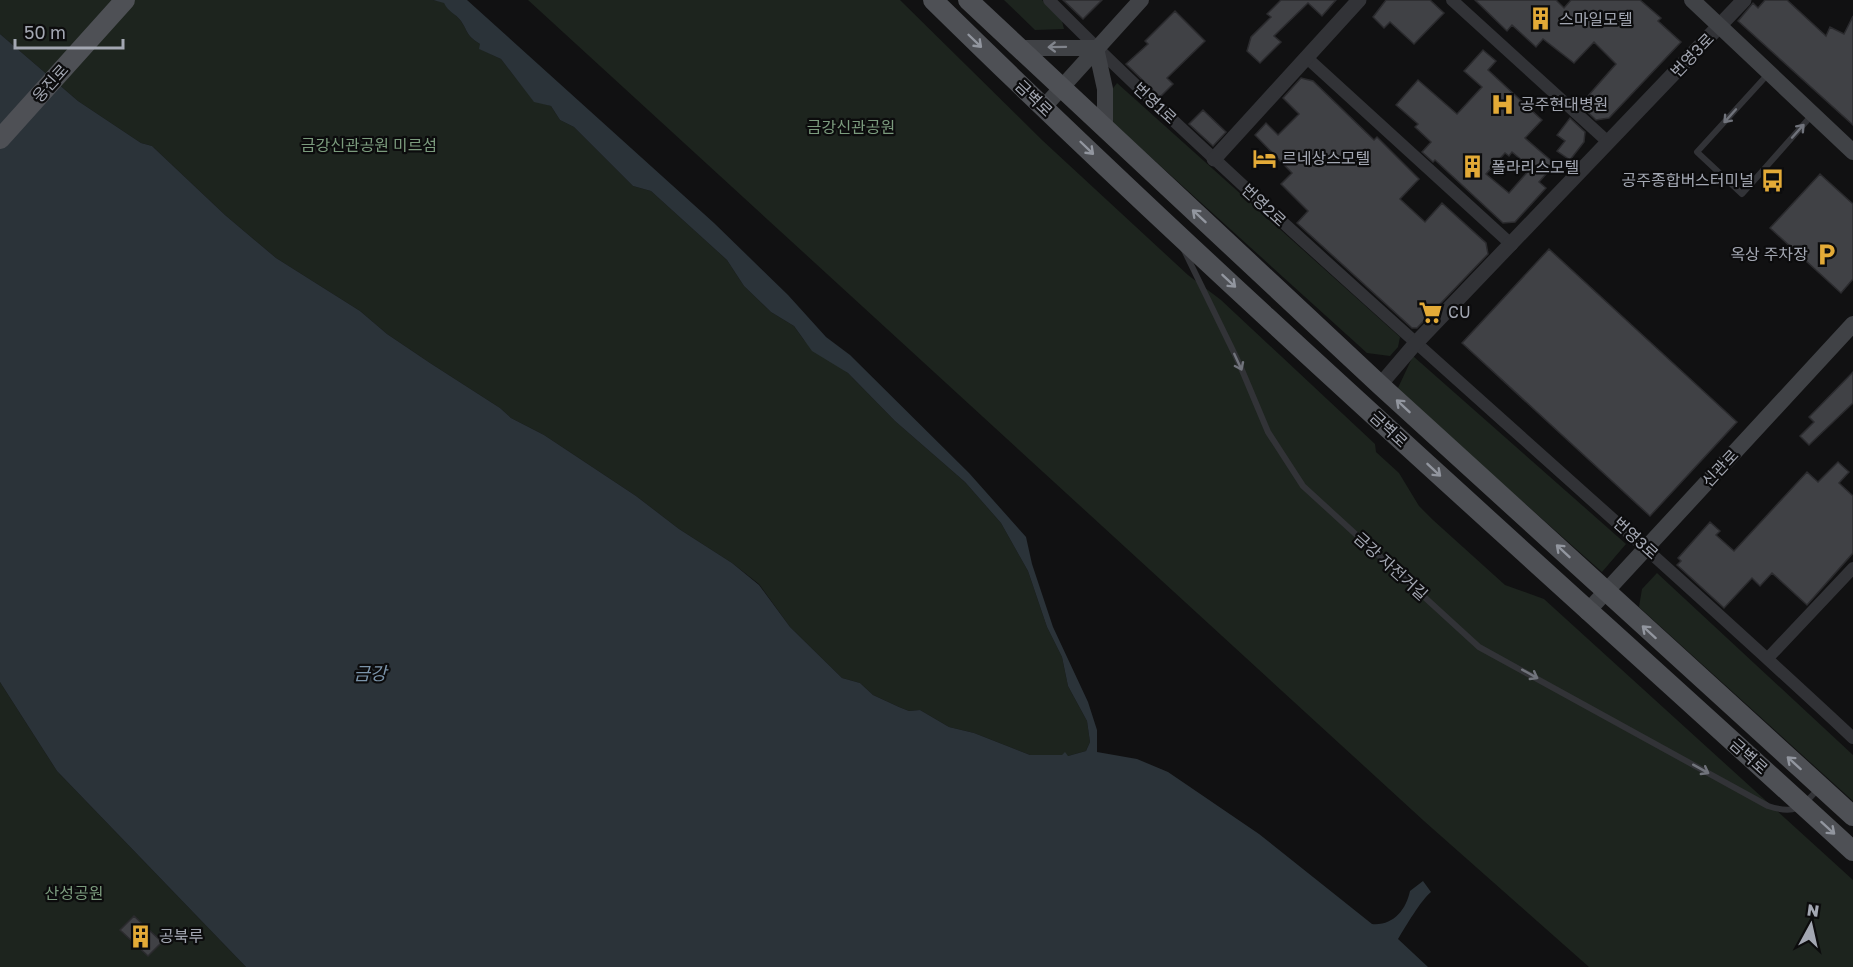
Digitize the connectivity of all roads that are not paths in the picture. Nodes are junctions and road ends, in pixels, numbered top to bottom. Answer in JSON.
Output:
{"nodes":[{"id":1,"x":124,"y":0,"type":"edge"},
{"id":2,"x":933,"y":0,"type":"edge"},
{"id":3,"x":968,"y":0,"type":"edge"},
{"id":4,"x":1049,"y":0,"type":"edge"},
{"id":5,"x":1141,"y":0,"type":"edge"},
{"id":6,"x":1359,"y":0,"type":"edge"},
{"id":7,"x":1452,"y":0,"type":"edge"},
{"id":8,"x":1692,"y":0,"type":"edge"},
{"id":9,"x":1744,"y":0,"type":"edge"},
{"id":10,"x":1720,"y":25,"type":"junction"},
{"id":11,"x":1019,"y":48,"type":"junction"},
{"id":12,"x":1096,"y":48,"type":"junction"},
{"id":13,"x":1306,"y":57,"type":"junction"},
{"id":14,"x":1769,"y":72,"type":"junction"},
{"id":15,"x":1062,"y":89,"type":"junction"},
{"id":16,"x":1044,"y":107,"type":"junction"},
{"id":17,"x":1813,"y":114,"type":"junction"},
{"id":18,"x":1105,"y":129,"type":"junction"},
{"id":19,"x":0,"y":139,"type":"edge"},
{"id":20,"x":1608,"y":142,"type":"junction"},
{"id":21,"x":1853,"y":152,"type":"edge"},
{"id":22,"x":1214,"y":159,"type":"junction"},
{"id":23,"x":1177,"y":234,"type":"junction"},
{"id":24,"x":1512,"y":244,"type":"junction"},
{"id":25,"x":1853,"y":324,"type":"edge"},
{"id":26,"x":1415,"y":344,"type":"junction"},
{"id":27,"x":1380,"y":385,"type":"junction"},
{"id":28,"x":1647,"y":548,"type":"junction"},
{"id":29,"x":1853,"y":568,"type":"edge"},
{"id":30,"x":1606,"y":591,"type":"junction"},
{"id":31,"x":1587,"y":612,"type":"junction"},
{"id":32,"x":1768,"y":658,"type":"junction"},
{"id":33,"x":1853,"y":738,"type":"edge"},
{"id":34,"x":1820,"y":786,"type":"junction"},
{"id":35,"x":1803,"y":806,"type":"junction"},
{"id":36,"x":1853,"y":816,"type":"edge"},
{"id":37,"x":1853,"y":851,"type":"edge"}],
"edges":[{"from":1,"to":19,"type":"main road","name":"웅진로"},
{"from":2,"to":16,"type":"main road","name":"금벽로","one_way":true},
{"from":3,"to":11,"type":"main road","name":"금벽로"},
{"from":4,"to":12,"type":"street","name":"번영1로"},
{"from":5,"to":12,"type":"main road"},
{"from":6,"to":13,"type":"street"},
{"from":7,"to":20,"type":"street"},
{"from":8,"to":10,"type":"main road"},
{"from":9,"to":10,"type":"street","name":"번영3로"},
{"from":10,"to":14,"type":"main road"},
{"from":10,"to":20,"type":"street","name":"번영3로"},
{"from":12,"to":11,"type":"main road","one_way":true},
{"from":11,"to":15,"type":"main road","name":"금벽로"},
{"from":12,"to":15,"type":"main road"},
{"from":12,"to":18,"type":"main road"},
{"from":12,"to":22,"type":"street","name":"번영1로"},
{"from":13,"to":22,"type":"street"},
{"from":13,"to":24,"type":"street"},
{"from":14,"to":17,"type":"main road"},
{"from":14,"to":17,"type":"lane","one_way":true},
{"from":15,"to":16,"type":"main road"},
{"from":15,"to":18,"type":"main road","name":"금벽로"},
{"from":16,"to":23,"type":"main road","name":"금벽로","one_way":true},
{"from":17,"to":21,"type":"main road"},
{"from":27,"to":18,"type":"main road","name":"금벽로","one_way":true},
{"from":20,"to":24,"type":"street","name":"번영3로"},
{"from":22,"to":26,"type":"street","name":"번영2로"},
{"from":23,"to":31,"type":"main road","name":"금벽로","one_way":true},
{"from":23,"to":35,"type":"lane","name":"금강 자전거길","one_way":true},
{"from":24,"to":26,"type":"street","name":"번영3로"},
{"from":25,"to":28,"type":"main road","name":"신관로"},
{"from":26,"to":27,"type":"street","name":"번영3로"},
{"from":26,"to":28,"type":"street","name":"번영3로"},
{"from":30,"to":27,"type":"main road","name":"금벽로","one_way":true},
{"from":28,"to":30,"type":"main road","name":"신관로"},
{"from":28,"to":32,"type":"street","name":"번영3로"},
{"from":29,"to":32,"type":"street"},
{"from":30,"to":31,"type":"main road","name":"신관로"},
{"from":34,"to":30,"type":"main road","name":"금벽로","one_way":true},
{"from":31,"to":35,"type":"main road","name":"금벽로"},
{"from":32,"to":33,"type":"street","name":"번영3로"},
{"from":34,"to":35,"type":"lane"},
{"from":34,"to":36,"type":"main road","name":"금벽로"},
{"from":35,"to":37,"type":"main road","name":"금벽로","one_way":true}]}
